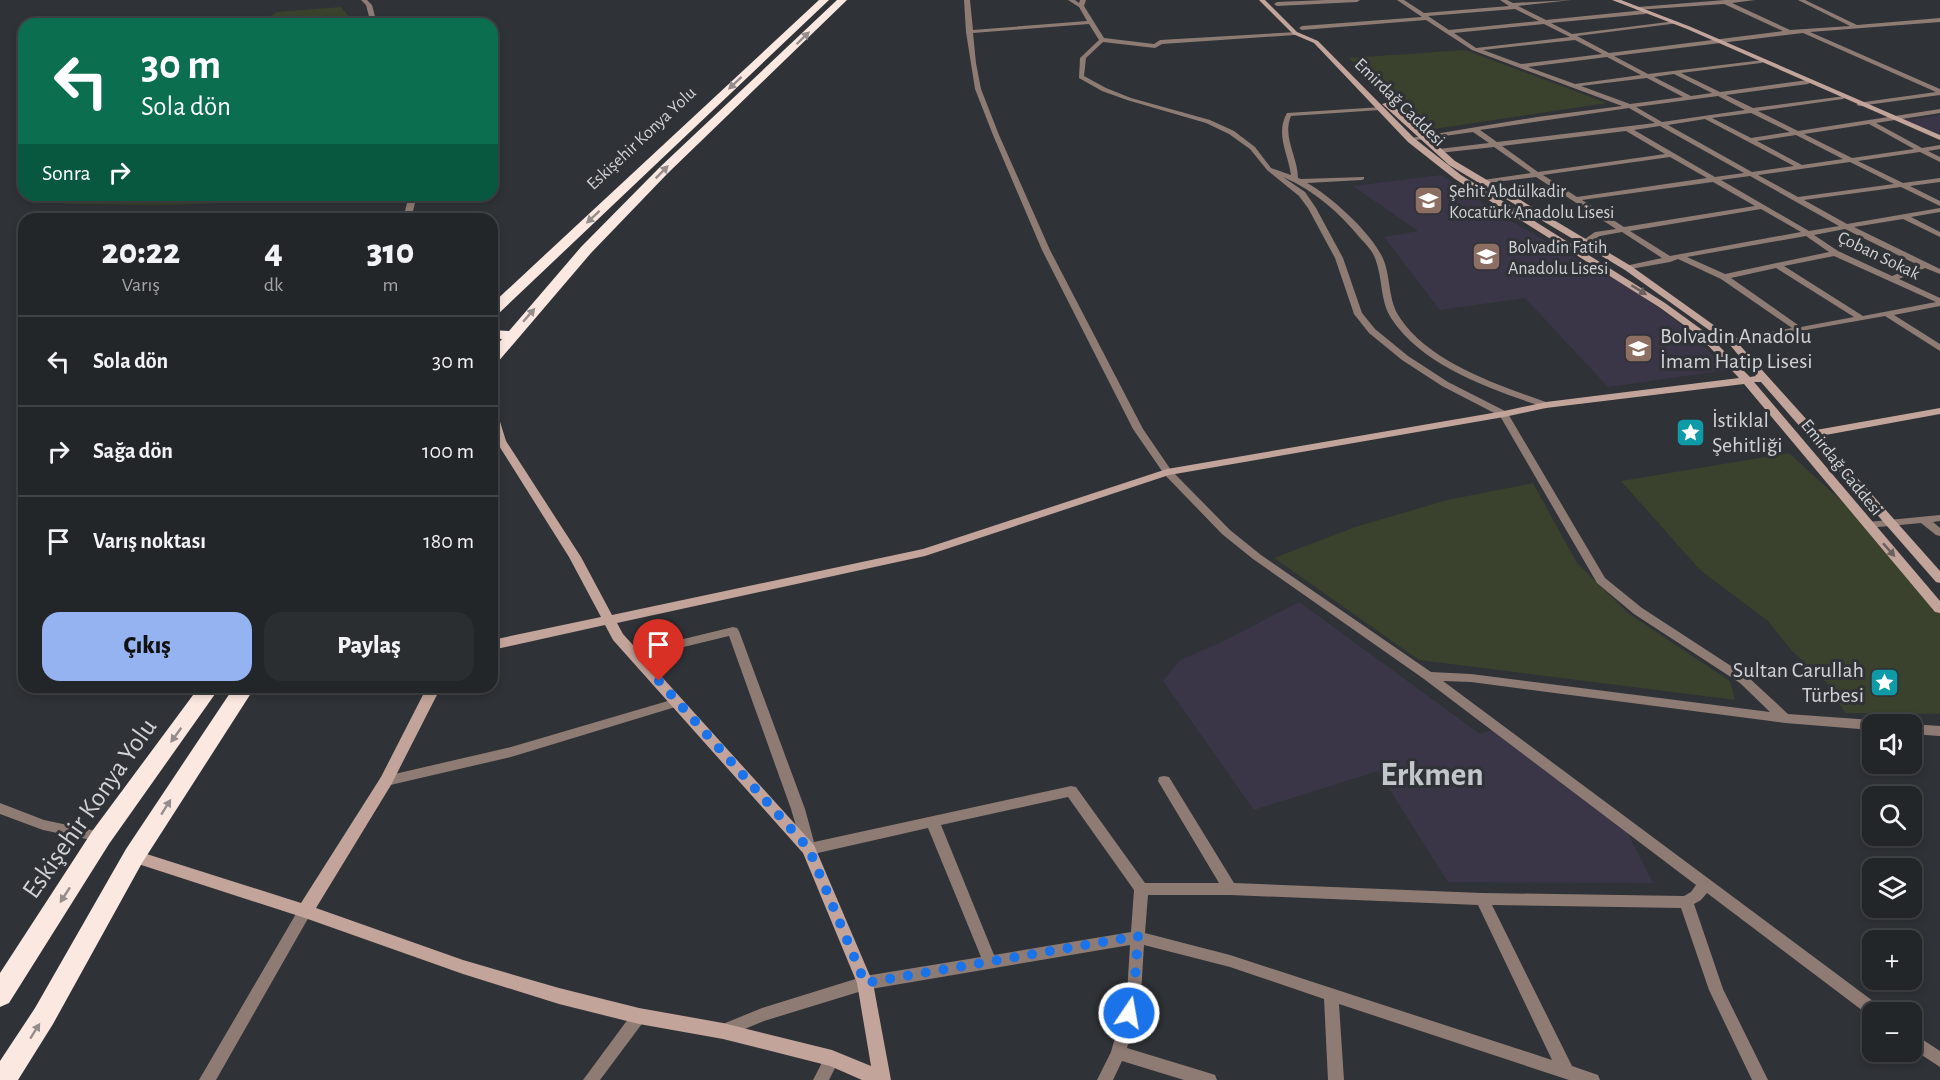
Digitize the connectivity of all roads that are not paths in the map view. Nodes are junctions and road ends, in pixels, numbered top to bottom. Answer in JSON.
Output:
{"nodes":[{"id":1,"x":364,"y":0,"type":"edge"},
{"id":2,"x":824,"y":0,"type":"edge"},
{"id":3,"x":842,"y":0,"type":"edge"},
{"id":4,"x":967,"y":0,"type":"edge"},
{"id":5,"x":1071,"y":0,"type":"edge"},
{"id":6,"x":1262,"y":0,"type":"edge"},
{"id":7,"x":1357,"y":0,"type":"edge"},
{"id":8,"x":1400,"y":0,"type":"edge"},
{"id":9,"x":1503,"y":0,"type":"edge"},
{"id":10,"x":1569,"y":0,"type":"edge"},
{"id":11,"x":1615,"y":0,"type":"edge"},
{"id":12,"x":1752,"y":0,"type":"edge"},
{"id":13,"x":1801,"y":0,"type":"edge"},
{"id":14,"x":1275,"y":2,"type":"edge"},
{"id":15,"x":1300,"y":2,"type":"edge"},
{"id":16,"x":1724,"y":2,"type":"junction"},
{"id":17,"x":1082,"y":3,"type":"edge"},
{"id":18,"x":1513,"y":6,"type":"junction"},
{"id":19,"x":1642,"y":10,"type":"junction"},
{"id":20,"x":1425,"y":16,"type":"junction"},
{"id":21,"x":372,"y":18,"type":"edge"},
{"id":22,"x":1940,"y":20,"type":"edge"},
{"id":23,"x":1090,"y":22,"type":"junction"},
{"id":24,"x":1546,"y":22,"type":"junction"},
{"id":25,"x":1676,"y":23,"type":"junction"},
{"id":26,"x":1857,"y":27,"type":"junction"},
{"id":27,"x":1299,"y":31,"type":"junction"},
{"id":28,"x":1803,"y":31,"type":"junction"},
{"id":29,"x":969,"y":32,"type":"junction"},
{"id":30,"x":1448,"y":32,"type":"junction"},
{"id":31,"x":1790,"y":32,"type":"junction"},
{"id":32,"x":1576,"y":36,"type":"junction"},
{"id":33,"x":1102,"y":40,"type":"junction"},
{"id":34,"x":1718,"y":41,"type":"junction"},
{"id":35,"x":1474,"y":49,"type":"junction"},
{"id":36,"x":1608,"y":54,"type":"junction"},
{"id":37,"x":1761,"y":61,"type":"junction"},
{"id":38,"x":1518,"y":66,"type":"junction"},
{"id":39,"x":1674,"y":72,"type":"junction"},
{"id":40,"x":1646,"y":75,"type":"junction"},
{"id":41,"x":1808,"y":82,"type":"junction"},
{"id":42,"x":1574,"y":86,"type":"junction"},
{"id":43,"x":1940,"y":92,"type":"edge"},
{"id":44,"x":1718,"y":93,"type":"junction"},
{"id":45,"x":1843,"y":97,"type":"junction"},
{"id":46,"x":1688,"y":98,"type":"junction"},
{"id":47,"x":1859,"y":104,"type":"junction"},
{"id":48,"x":1629,"y":106,"type":"junction"},
{"id":49,"x":1380,"y":108,"type":"junction"},
{"id":50,"x":1755,"y":111,"type":"junction"},
{"id":51,"x":1940,"y":111,"type":"edge"},
{"id":52,"x":1707,"y":118,"type":"junction"},
{"id":53,"x":1891,"y":118,"type":"junction"},
{"id":54,"x":1868,"y":121,"type":"junction"},
{"id":55,"x":1662,"y":124,"type":"junction"},
{"id":56,"x":1474,"y":129,"type":"junction"},
{"id":57,"x":1628,"y":129,"type":"junction"},
{"id":58,"x":1799,"y":132,"type":"junction"},
{"id":59,"x":1422,"y":136,"type":"junction"},
{"id":60,"x":1940,"y":138,"type":"edge"},
{"id":61,"x":1411,"y":140,"type":"junction"},
{"id":62,"x":1751,"y":140,"type":"junction"},
{"id":63,"x":1497,"y":145,"type":"junction"},
{"id":64,"x":1940,"y":147,"type":"edge"},
{"id":65,"x":1920,"y":149,"type":"junction"},
{"id":66,"x":1439,"y":152,"type":"junction"},
{"id":67,"x":1670,"y":155,"type":"junction"},
{"id":68,"x":1852,"y":159,"type":"junction"},
{"id":69,"x":1940,"y":160,"type":"edge"},
{"id":70,"x":1800,"y":166,"type":"junction"},
{"id":71,"x":1269,"y":170,"type":"junction"},
{"id":72,"x":1750,"y":173,"type":"junction"},
{"id":73,"x":1538,"y":175,"type":"junction"},
{"id":74,"x":1362,"y":177,"type":"dead end"},
{"id":75,"x":1299,"y":179,"type":"junction"},
{"id":76,"x":1716,"y":180,"type":"junction"},
{"id":77,"x":1940,"y":180,"type":"edge"},
{"id":78,"x":1483,"y":182,"type":"junction"},
{"id":79,"x":1901,"y":185,"type":"junction"},
{"id":80,"x":1557,"y":187,"type":"junction"},
{"id":81,"x":1506,"y":195,"type":"junction"},
{"id":82,"x":1797,"y":199,"type":"junction"},
{"id":83,"x":1576,"y":200,"type":"junction"},
{"id":84,"x":1940,"y":204,"type":"edge"},
{"id":85,"x":1761,"y":207,"type":"junction"},
{"id":86,"x":1940,"y":210,"type":"edge"},
{"id":87,"x":1903,"y":216,"type":"junction"},
{"id":88,"x":1845,"y":226,"type":"junction"},
{"id":89,"x":1625,"y":229,"type":"junction"},
{"id":90,"x":1807,"y":233,"type":"junction"},
{"id":91,"x":1940,"y":236,"type":"edge"},
{"id":92,"x":1585,"y":243,"type":"junction"},
{"id":93,"x":1834,"y":253,"type":"junction"},
{"id":94,"x":1680,"y":257,"type":"junction"},
{"id":95,"x":1670,"y":260,"type":"junction"},
{"id":96,"x":1924,"y":265,"type":"junction"},
{"id":97,"x":1778,"y":266,"type":"junction"},
{"id":98,"x":1628,"y":268,"type":"junction"},
{"id":99,"x":1940,"y":272,"type":"edge"},
{"id":100,"x":1724,"y":277,"type":"junction"},
{"id":101,"x":1892,"y":279,"type":"junction"},
{"id":102,"x":1940,"y":303,"type":"edge"},
{"id":103,"x":498,"y":306,"type":"edge"},
{"id":104,"x":1887,"y":314,"type":"junction"},
{"id":105,"x":1861,"y":318,"type":"junction"},
{"id":106,"x":1799,"y":329,"type":"junction"},
{"id":107,"x":498,"y":335,"type":"edge"},
{"id":108,"x":511,"y":336,"type":"junction"},
{"id":109,"x":1731,"y":342,"type":"junction"},
{"id":110,"x":1940,"y":348,"type":"edge"},
{"id":111,"x":498,"y":352,"type":"edge"},
{"id":112,"x":1765,"y":378,"type":"junction"},
{"id":113,"x":1746,"y":379,"type":"junction"},
{"id":114,"x":1546,"y":405,"type":"junction"},
{"id":115,"x":1940,"y":411,"type":"edge"},
{"id":116,"x":1504,"y":414,"type":"junction"},
{"id":117,"x":1813,"y":434,"type":"junction"},
{"id":118,"x":498,"y":439,"type":"edge"},
{"id":119,"x":1167,"y":472,"type":"junction"},
{"id":120,"x":1940,"y":518,"type":"edge"},
{"id":121,"x":1924,"y":520,"type":"junction"},
{"id":122,"x":1890,"y":524,"type":"junction"},
{"id":123,"x":1868,"y":525,"type":"junction"},
{"id":124,"x":1940,"y":533,"type":"edge"},
{"id":125,"x":1940,"y":579,"type":"edge"},
{"id":126,"x":1940,"y":609,"type":"edge"},
{"id":127,"x":609,"y":619,"type":"junction"},
{"id":128,"x":498,"y":644,"type":"edge"},
{"id":129,"x":634,"y":655,"type":"junction"},
{"id":130,"x":1428,"y":676,"type":"junction"},
{"id":131,"x":206,"y":693,"type":"edge"},
{"id":132,"x":241,"y":693,"type":"edge"},
{"id":133,"x":431,"y":693,"type":"edge"},
{"id":134,"x":678,"y":702,"type":"junction"},
{"id":135,"x":1785,"y":718,"type":"junction"},
{"id":136,"x":1862,"y":724,"type":"edge"},
{"id":137,"x":1922,"y":730,"type":"edge"},
{"id":138,"x":1940,"y":731,"type":"edge"},
{"id":139,"x":386,"y":781,"type":"junction"},
{"id":140,"x":1164,"y":781,"type":"dead end"},
{"id":141,"x":0,"y":808,"type":"edge"},
{"id":142,"x":933,"y":823,"type":"junction"},
{"id":143,"x":101,"y":837,"type":"junction"},
{"id":144,"x":809,"y":849,"type":"junction"},
{"id":145,"x":134,"y":856,"type":"junction"},
{"id":146,"x":1704,"y":886,"type":"junction"},
{"id":147,"x":1141,"y":889,"type":"junction"},
{"id":148,"x":1230,"y":889,"type":"junction"},
{"id":149,"x":1482,"y":899,"type":"junction"},
{"id":150,"x":1686,"y":902,"type":"junction"},
{"id":151,"x":305,"y":911,"type":"junction"},
{"id":152,"x":1138,"y":936,"type":"junction"},
{"id":153,"x":990,"y":962,"type":"junction"},
{"id":154,"x":865,"y":983,"type":"junction"},
{"id":155,"x":0,"y":995,"type":"edge"},
{"id":156,"x":1331,"y":995,"type":"junction"},
{"id":157,"x":1862,"y":1002,"type":"edge"},
{"id":158,"x":639,"y":1016,"type":"junction"},
{"id":159,"x":723,"y":1031,"type":"junction"},
{"id":160,"x":1922,"y":1047,"type":"edge"},
{"id":161,"x":1118,"y":1053,"type":"junction"},
{"id":162,"x":831,"y":1058,"type":"junction"},
{"id":163,"x":1940,"y":1060,"type":"edge"},
{"id":164,"x":1566,"y":1071,"type":"junction"},
{"id":165,"x":3,"y":1080,"type":"edge"},
{"id":166,"x":207,"y":1080,"type":"edge"},
{"id":167,"x":591,"y":1080,"type":"edge"},
{"id":168,"x":820,"y":1080,"type":"edge"},
{"id":169,"x":882,"y":1080,"type":"edge"},
{"id":170,"x":1105,"y":1080,"type":"edge"},
{"id":171,"x":1209,"y":1080,"type":"edge"},
{"id":172,"x":1336,"y":1080,"type":"edge"},
{"id":173,"x":1592,"y":1080,"type":"edge"},
{"id":174,"x":1760,"y":1080,"type":"edge"}],
"edges":[{"from":1,"to":21,"type":"street"},
{"from":2,"to":103,"type":"highway","name":"Eskişehir Konya Yolu","one_way":true},
{"from":108,"to":3,"type":"highway","one_way":true},
{"from":4,"to":29,"type":"street"},
{"from":5,"to":17,"type":"street"},
{"from":6,"to":27,"type":"street","name":"Emirdağ Caddesi"},
{"from":7,"to":15,"type":"street"},
{"from":8,"to":20,"type":"street"},
{"from":9,"to":18,"type":"street"},
{"from":10,"to":18,"type":"street"},
{"from":11,"to":19,"type":"street"},
{"from":12,"to":16,"type":"street"},
{"from":13,"to":26,"type":"street"},
{"from":14,"to":15,"type":"street"},
{"from":14,"to":27,"type":"street","name":"Emirdağ Caddesi"},
{"from":16,"to":19,"type":"street"},
{"from":16,"to":31,"type":"street"},
{"from":17,"to":23,"type":"street"},
{"from":18,"to":20,"type":"street"},
{"from":18,"to":24,"type":"street"},
{"from":19,"to":24,"type":"street"},
{"from":19,"to":25,"type":"street"},
{"from":20,"to":27,"type":"street"},
{"from":20,"to":30,"type":"street"},
{"from":22,"to":26,"type":"street"},
{"from":23,"to":29,"type":"street"},
{"from":23,"to":33,"type":"street"},
{"from":24,"to":30,"type":"street"},
{"from":24,"to":32,"type":"street"},
{"from":25,"to":32,"type":"street"},
{"from":25,"to":34,"type":"street"},
{"from":26,"to":28,"type":"street"},
{"from":27,"to":33,"type":"street"},
{"from":27,"to":49,"type":"street","name":"Emirdağ Caddesi"},
{"from":27,"to":59,"type":"street","name":"Emirdağ Caddesi"},
{"from":28,"to":31,"type":"street"},
{"from":28,"to":43,"type":"street"},
{"from":29,"to":119,"type":"street"},
{"from":30,"to":35,"type":"street"},
{"from":31,"to":34,"type":"street"},
{"from":32,"to":35,"type":"street"},
{"from":32,"to":36,"type":"street"},
{"from":33,"to":71,"type":"street"},
{"from":34,"to":36,"type":"street"},
{"from":34,"to":37,"type":"street"},
{"from":35,"to":38,"type":"street"},
{"from":36,"to":38,"type":"street"},
{"from":36,"to":40,"type":"street"},
{"from":37,"to":39,"type":"street"},
{"from":37,"to":41,"type":"street"},
{"from":38,"to":42,"type":"street"},
{"from":39,"to":40,"type":"street"},
{"from":39,"to":44,"type":"street"},
{"from":40,"to":42,"type":"street"},
{"from":40,"to":46,"type":"street"},
{"from":41,"to":44,"type":"street"},
{"from":41,"to":45,"type":"street"},
{"from":42,"to":48,"type":"street"},
{"from":43,"to":47,"type":"street"},
{"from":44,"to":46,"type":"street"},
{"from":44,"to":50,"type":"street"},
{"from":45,"to":47,"type":"street"},
{"from":45,"to":50,"type":"street"},
{"from":46,"to":48,"type":"street"},
{"from":47,"to":53,"type":"street"},
{"from":48,"to":55,"type":"street"},
{"from":48,"to":56,"type":"street"},
{"from":49,"to":61,"type":"street","name":"Emirdağ Caddesi"},
{"from":49,"to":75,"type":"street"},
{"from":50,"to":52,"type":"street"},
{"from":50,"to":58,"type":"street"},
{"from":51,"to":53,"type":"street"},
{"from":52,"to":55,"type":"street"},
{"from":52,"to":62,"type":"street"},
{"from":53,"to":54,"type":"street"},
{"from":53,"to":60,"type":"street"},
{"from":54,"to":58,"type":"street"},
{"from":54,"to":65,"type":"street"},
{"from":55,"to":57,"type":"street"},
{"from":55,"to":72,"type":"street"},
{"from":56,"to":59,"type":"street"},
{"from":56,"to":63,"type":"street"},
{"from":57,"to":63,"type":"street"},
{"from":57,"to":67,"type":"street","name":"Çoban Sokak"},
{"from":58,"to":62,"type":"street"},
{"from":58,"to":68,"type":"street"},
{"from":59,"to":61,"type":"street"},
{"from":59,"to":66,"type":"street","name":"Emirdağ Caddesi"},
{"from":61,"to":113,"type":"street","name":"Emirdağ Caddesi","one_way":true},
{"from":62,"to":70,"type":"street"},
{"from":63,"to":66,"type":"street"},
{"from":63,"to":73,"type":"street"},
{"from":64,"to":65,"type":"street"},
{"from":65,"to":68,"type":"street"},
{"from":65,"to":69,"type":"street"},
{"from":66,"to":78,"type":"street","name":"Emirdağ Caddesi"},
{"from":67,"to":73,"type":"street"},
{"from":67,"to":76,"type":"street","name":"Çoban Sokak"},
{"from":68,"to":70,"type":"street"},
{"from":68,"to":79,"type":"street"},
{"from":70,"to":72,"type":"street"},
{"from":71,"to":75,"type":"street"},
{"from":71,"to":116,"type":"street"},
{"from":72,"to":76,"type":"street"},
{"from":72,"to":82,"type":"street"},
{"from":73,"to":78,"type":"street"},
{"from":73,"to":80,"type":"street"},
{"from":74,"to":75,"type":"street"},
{"from":75,"to":114,"type":"street"},
{"from":76,"to":83,"type":"street"},
{"from":76,"to":85,"type":"street","name":"Çoban Sokak"},
{"from":77,"to":79,"type":"street"},
{"from":78,"to":81,"type":"street","name":"Emirdağ Caddesi"},
{"from":79,"to":82,"type":"street"},
{"from":79,"to":84,"type":"street"},
{"from":80,"to":81,"type":"street"},
{"from":80,"to":83,"type":"street"},
{"from":81,"to":92,"type":"street","name":"Emirdağ Caddesi"},
{"from":82,"to":88,"type":"street"},
{"from":83,"to":89,"type":"street"},
{"from":85,"to":89,"type":"street"},
{"from":85,"to":90,"type":"street","name":"Çoban Sokak"},
{"from":86,"to":87,"type":"street"},
{"from":87,"to":88,"type":"street"},
{"from":87,"to":91,"type":"street"},
{"from":88,"to":90,"type":"street"},
{"from":88,"to":96,"type":"street"},
{"from":89,"to":92,"type":"street"},
{"from":89,"to":95,"type":"street"},
{"from":90,"to":93,"type":"street","name":"Çoban Sokak"},
{"from":90,"to":94,"type":"street"},
{"from":92,"to":98,"type":"street","name":"Emirdağ Caddesi"},
{"from":93,"to":97,"type":"street"},
{"from":93,"to":101,"type":"street","name":"Çoban Sokak"},
{"from":94,"to":95,"type":"street"},
{"from":94,"to":100,"type":"street"},
{"from":95,"to":98,"type":"street"},
{"from":96,"to":99,"type":"street"},
{"from":96,"to":101,"type":"street"},
{"from":97,"to":100,"type":"street"},
{"from":97,"to":105,"type":"street"},
{"from":98,"to":109,"type":"street","name":"Emirdağ Caddesi"},
{"from":100,"to":106,"type":"street"},
{"from":101,"to":102,"type":"street","name":"Çoban Sokak"},
{"from":102,"to":104,"type":"street"},
{"from":104,"to":105,"type":"street"},
{"from":104,"to":110,"type":"street"},
{"from":105,"to":106,"type":"street"},
{"from":106,"to":109,"type":"street"},
{"from":107,"to":108,"type":"highway"},
{"from":108,"to":111,"type":"highway"},
{"from":109,"to":112,"type":"street","name":"Emirdağ Caddesi"},
{"from":112,"to":113,"type":"street"},
{"from":112,"to":117,"type":"street","name":"Emirdağ Caddesi"},
{"from":113,"to":114,"type":"street"},
{"from":113,"to":123,"type":"street","name":"Emirdağ Caddesi"},
{"from":114,"to":116,"type":"street"},
{"from":115,"to":117,"type":"street"},
{"from":116,"to":119,"type":"street"},
{"from":116,"to":135,"type":"street"},
{"from":117,"to":122,"type":"street","name":"Emirdağ Caddesi"},
{"from":118,"to":127,"type":"street"},
{"from":119,"to":127,"type":"street"},
{"from":119,"to":130,"type":"street"},
{"from":120,"to":121,"type":"street"},
{"from":121,"to":122,"type":"street"},
{"from":121,"to":124,"type":"street"},
{"from":122,"to":123,"type":"street"},
{"from":122,"to":125,"type":"street","name":"Emirdağ Caddesi"},
{"from":123,"to":126,"type":"street","name":"Emirdağ Caddesi","one_way":true},
{"from":127,"to":128,"type":"street"},
{"from":127,"to":129,"type":"street"},
{"from":129,"to":134,"type":"street"},
{"from":129,"to":144,"type":"street"},
{"from":130,"to":135,"type":"street"},
{"from":130,"to":146,"type":"street"},
{"from":131,"to":143,"type":"highway","name":"Eskişehir Konya Yolu","one_way":true},
{"from":145,"to":132,"type":"highway","one_way":true},
{"from":133,"to":139,"type":"street"},
{"from":134,"to":139,"type":"street"},
{"from":134,"to":144,"type":"street"},
{"from":135,"to":136,"type":"street"},
{"from":137,"to":138,"type":"street"},
{"from":139,"to":151,"type":"street"},
{"from":140,"to":148,"type":"street"},
{"from":141,"to":143,"type":"street"},
{"from":142,"to":144,"type":"street"},
{"from":142,"to":147,"type":"street"},
{"from":142,"to":153,"type":"street"},
{"from":143,"to":155,"type":"highway","name":"Eskişehir Konya Yolu","one_way":true},
{"from":144,"to":154,"type":"street"},
{"from":145,"to":151,"type":"street"},
{"from":165,"to":145,"type":"highway","one_way":true},
{"from":146,"to":150,"type":"street"},
{"from":146,"to":157,"type":"street"},
{"from":147,"to":148,"type":"street"},
{"from":147,"to":152,"type":"street"},
{"from":148,"to":149,"type":"street"},
{"from":149,"to":150,"type":"street"},
{"from":149,"to":164,"type":"street"},
{"from":150,"to":174,"type":"street"},
{"from":151,"to":158,"type":"street"},
{"from":151,"to":166,"type":"street"},
{"from":152,"to":153,"type":"street"},
{"from":152,"to":156,"type":"street"},
{"from":152,"to":161,"type":"street"},
{"from":153,"to":154,"type":"street"},
{"from":154,"to":159,"type":"street"},
{"from":154,"to":169,"type":"street"},
{"from":156,"to":164,"type":"street"},
{"from":156,"to":172,"type":"street"},
{"from":158,"to":159,"type":"street"},
{"from":158,"to":167,"type":"street"},
{"from":159,"to":162,"type":"street"},
{"from":160,"to":163,"type":"street"},
{"from":161,"to":170,"type":"street"},
{"from":161,"to":171,"type":"street"},
{"from":162,"to":168,"type":"street"},
{"from":162,"to":169,"type":"street"},
{"from":164,"to":173,"type":"street"}]}
